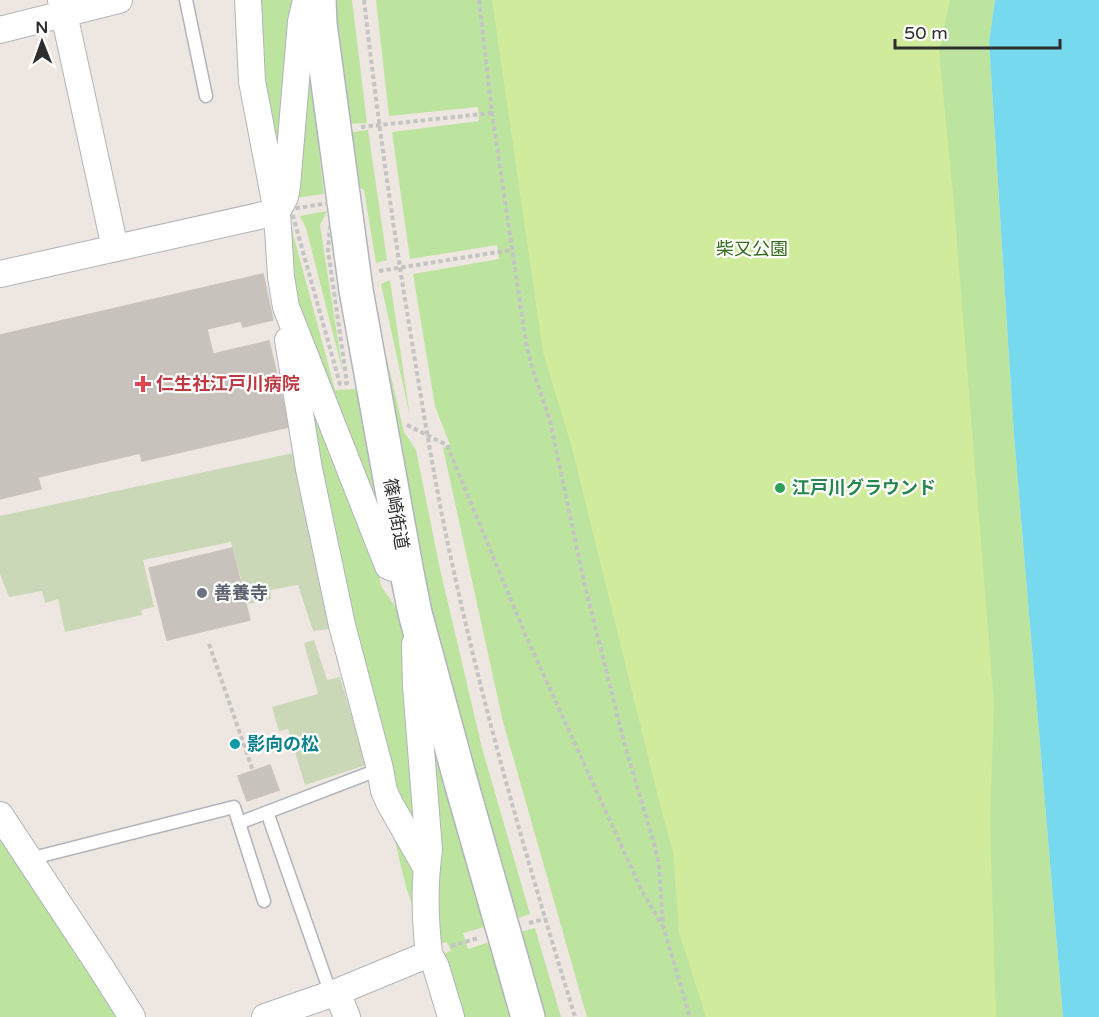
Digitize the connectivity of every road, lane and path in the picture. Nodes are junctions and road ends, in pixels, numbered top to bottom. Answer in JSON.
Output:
{"nodes":[{"id":1,"x":118,"y":0,"type":"edge"},
{"id":2,"x":186,"y":0,"type":"edge"},
{"id":3,"x":248,"y":0,"type":"edge"},
{"id":4,"x":306,"y":0,"type":"edge"},
{"id":5,"x":319,"y":0,"type":"edge"},
{"id":6,"x":364,"y":0,"type":"edge"},
{"id":7,"x":479,"y":0,"type":"edge"},
{"id":8,"x":62,"y":7,"type":"edge"},
{"id":9,"x":0,"y":30,"type":"edge"},
{"id":10,"x":206,"y":96,"type":"dead end"},
{"id":11,"x":492,"y":113,"type":"junction"},
{"id":12,"x":379,"y":126,"type":"junction"},
{"id":13,"x":363,"y":127,"type":"dead end"},
{"id":14,"x":284,"y":211,"type":"junction"},
{"id":15,"x":115,"y":248,"type":"junction"},
{"id":16,"x":511,"y":250,"type":"junction"},
{"id":17,"x":399,"y":267,"type":"junction"},
{"id":18,"x":387,"y":269,"type":"dead end"},
{"id":19,"x":0,"y":274,"type":"edge"},
{"id":20,"x":286,"y":307,"type":"junction"},
{"id":21,"x":407,"y":424,"type":"dead end"},
{"id":22,"x":426,"y":433,"type":"junction"},
{"id":23,"x":406,"y":573,"type":"junction"},
{"id":24,"x":415,"y":613,"type":"junction"},
{"id":25,"x":208,"y":644,"type":"dead end"},
{"id":26,"x":380,"y":770,"type":"junction"},
{"id":27,"x":253,"y":771,"type":"dead end"},
{"id":28,"x":267,"y":812,"type":"junction"},
{"id":29,"x":0,"y":815,"type":"edge"},
{"id":30,"x":239,"y":823,"type":"junction"},
{"id":31,"x":29,"y":859,"type":"junction"},
{"id":32,"x":427,"y":869,"type":"junction"},
{"id":33,"x":264,"y":902,"type":"dead end"},
{"id":34,"x":545,"y":918,"type":"junction"},
{"id":35,"x":532,"y":922,"type":"dead end"},
{"id":36,"x":663,"y":926,"type":"junction"},
{"id":37,"x":429,"y":954,"type":"junction"},
{"id":38,"x":337,"y":992,"type":"junction"},
{"id":39,"x":132,"y":1017,"type":"edge"},
{"id":40,"x":265,"y":1017,"type":"edge"},
{"id":41,"x":347,"y":1017,"type":"edge"},
{"id":42,"x":451,"y":1017,"type":"edge"},
{"id":43,"x":528,"y":1017,"type":"edge"},
{"id":44,"x":575,"y":1017,"type":"edge"},
{"id":45,"x":690,"y":1017,"type":"edge"}],
"edges":[{"from":1,"to":8,"type":"street"},
{"from":2,"to":10,"type":"lane"},
{"from":3,"to":14,"type":"street"},
{"from":4,"to":14,"type":"street"},
{"from":5,"to":23,"type":"main road","name":"篠崎街道"},
{"from":6,"to":12,"type":"path"},
{"from":7,"to":11,"type":"path"},
{"from":8,"to":9,"type":"street"},
{"from":8,"to":15,"type":"street"},
{"from":11,"to":12,"type":"path"},
{"from":11,"to":16,"type":"path"},
{"from":12,"to":13,"type":"path"},
{"from":12,"to":17,"type":"path"},
{"from":14,"to":14,"type":"path"},
{"from":14,"to":15,"type":"street"},
{"from":14,"to":20,"type":"street"},
{"from":15,"to":19,"type":"street"},
{"from":16,"to":17,"type":"path"},
{"from":16,"to":36,"type":"path"},
{"from":17,"to":18,"type":"path"},
{"from":17,"to":22,"type":"path"},
{"from":20,"to":23,"type":"street"},
{"from":20,"to":26,"type":"street"},
{"from":21,"to":22,"type":"path"},
{"from":22,"to":34,"type":"path"},
{"from":22,"to":36,"type":"path"},
{"from":23,"to":24,"type":"main road","name":"篠崎街道"},
{"from":24,"to":32,"type":"street"},
{"from":24,"to":43,"type":"main road","name":"篠崎街道"},
{"from":25,"to":27,"type":"path"},
{"from":26,"to":28,"type":"lane"},
{"from":26,"to":32,"type":"street"},
{"from":28,"to":30,"type":"lane"},
{"from":28,"to":38,"type":"lane"},
{"from":29,"to":31,"type":"street"},
{"from":30,"to":31,"type":"lane"},
{"from":30,"to":33,"type":"lane"},
{"from":31,"to":39,"type":"street"},
{"from":32,"to":37,"type":"street"},
{"from":34,"to":35,"type":"path"},
{"from":34,"to":44,"type":"path"},
{"from":36,"to":45,"type":"path"},
{"from":37,"to":38,"type":"street"},
{"from":37,"to":42,"type":"street"},
{"from":38,"to":40,"type":"street"},
{"from":38,"to":41,"type":"street"}]}
